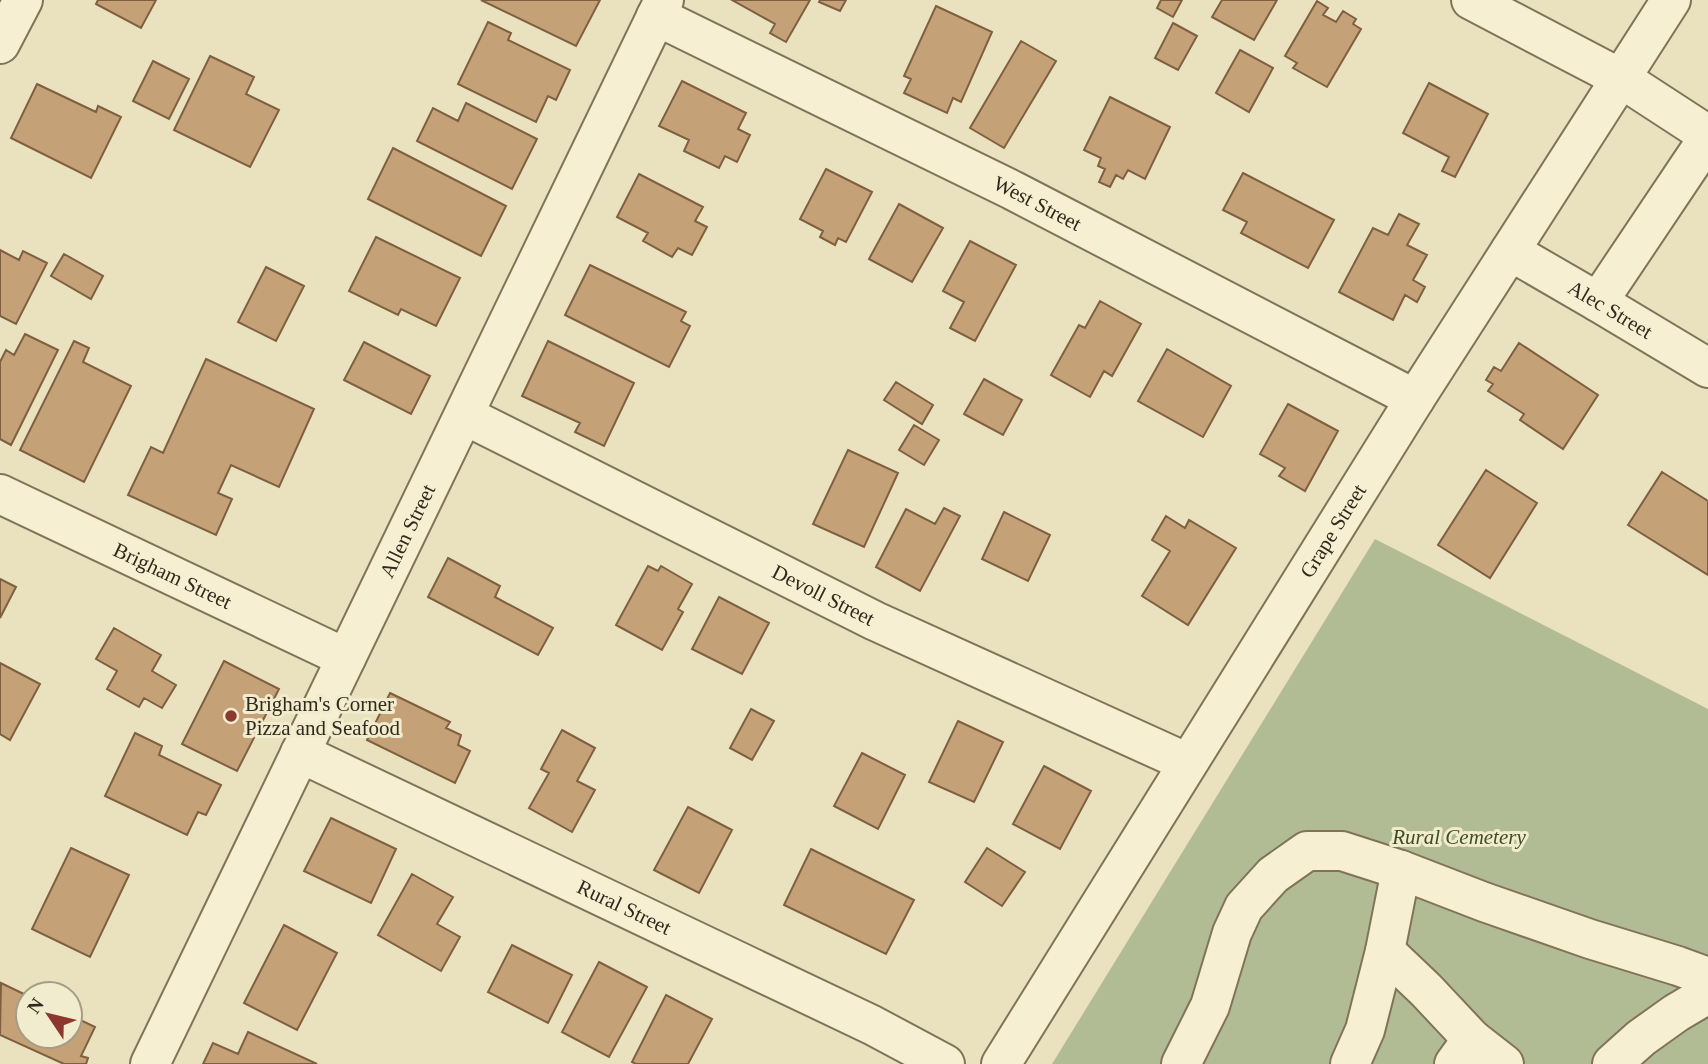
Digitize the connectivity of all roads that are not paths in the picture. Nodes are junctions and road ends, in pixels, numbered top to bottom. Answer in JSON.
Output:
{"nodes":[{"id":1,"x":23,"y":0,"type":"edge"},
{"id":2,"x":1471,"y":0,"type":"edge"},
{"id":3,"x":1671,"y":0,"type":"edge"},
{"id":4,"x":660,"y":8,"type":"edge"},
{"id":5,"x":0,"y":44,"type":"edge"},
{"id":6,"x":1622,"y":79,"type":"junction"},
{"id":7,"x":1708,"y":137,"type":"edge"},
{"id":8,"x":1510,"y":251,"type":"junction"},
{"id":9,"x":1598,"y":302,"type":"junction"},
{"id":10,"x":1708,"y":368,"type":"edge"},
{"id":11,"x":1415,"y":398,"type":"junction"},
{"id":12,"x":464,"y":415,"type":"junction"},
{"id":13,"x":0,"y":494,"type":"edge"},
{"id":14,"x":346,"y":658,"type":"junction"},
{"id":15,"x":300,"y":753,"type":"junction"},
{"id":16,"x":1188,"y":763,"type":"junction"},
{"id":17,"x":1402,"y":870,"type":"junction"},
{"id":18,"x":1385,"y":951,"type":"junction"},
{"id":19,"x":1708,"y":977,"type":"edge"},
{"id":20,"x":1708,"y":994,"type":"edge"},
{"id":21,"x":1463,"y":1051,"type":"edge"},
{"id":22,"x":150,"y":1064,"type":"edge"},
{"id":23,"x":945,"y":1064,"type":"edge"},
{"id":24,"x":1000,"y":1064,"type":"edge"},
{"id":25,"x":1181,"y":1064,"type":"edge"},
{"id":26,"x":1350,"y":1064,"type":"edge"},
{"id":27,"x":1504,"y":1064,"type":"edge"},
{"id":28,"x":1612,"y":1064,"type":"edge"}],
"edges":[{"from":1,"to":5,"type":"street"},
{"from":2,"to":6,"type":"street"},
{"from":3,"to":6,"type":"street","name":"Grape Street"},
{"from":4,"to":11,"type":"street","name":"West Street"},
{"from":4,"to":12,"type":"street","name":"Allen Street"},
{"from":6,"to":7,"type":"street"},
{"from":6,"to":8,"type":"street","name":"Grape Street"},
{"from":7,"to":9,"type":"street"},
{"from":8,"to":9,"type":"street","name":"Alec Street"},
{"from":8,"to":11,"type":"street","name":"Grape Street"},
{"from":9,"to":10,"type":"street","name":"Alec Street"},
{"from":11,"to":16,"type":"street","name":"Grape Street"},
{"from":12,"to":14,"type":"street","name":"Allen Street"},
{"from":12,"to":16,"type":"street","name":"Devoll Street"},
{"from":13,"to":14,"type":"street","name":"Brigham Street"},
{"from":14,"to":15,"type":"street","name":"Allen Street"},
{"from":15,"to":22,"type":"street","name":"Allen Street"},
{"from":15,"to":23,"type":"street","name":"Rural Street"},
{"from":16,"to":24,"type":"street","name":"Grape Street"},
{"from":17,"to":18,"type":"street"},
{"from":17,"to":19,"type":"street"},
{"from":17,"to":25,"type":"street"},
{"from":18,"to":21,"type":"street"},
{"from":18,"to":26,"type":"street"},
{"from":20,"to":28,"type":"street"},
{"from":21,"to":27,"type":"street"}]}
